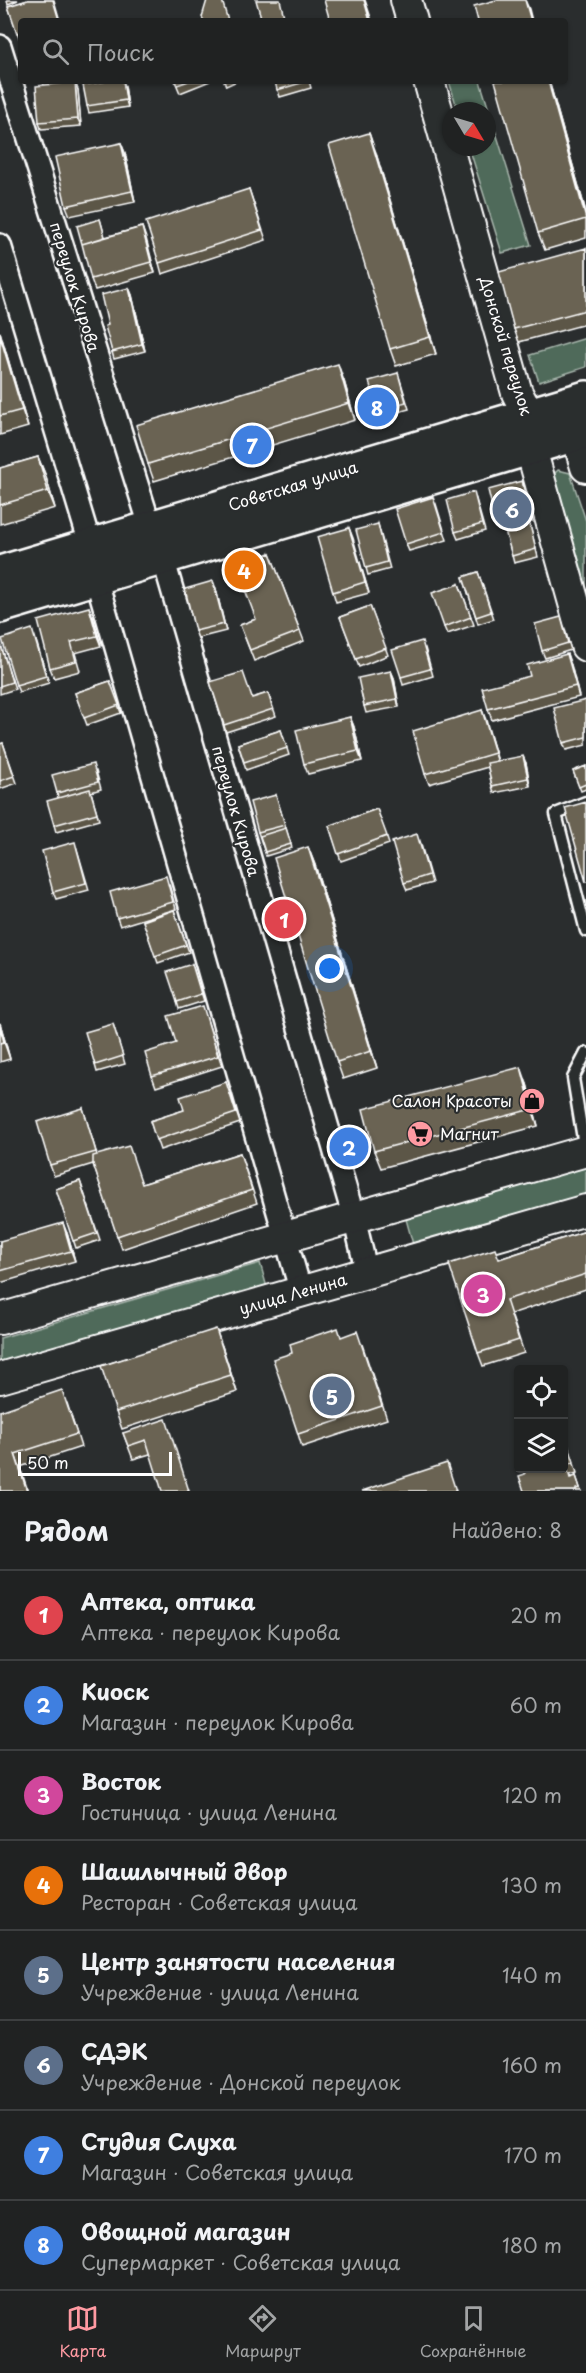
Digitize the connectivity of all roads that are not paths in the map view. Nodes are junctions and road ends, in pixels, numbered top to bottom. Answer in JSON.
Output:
{"nodes":[{"id":1,"x":406,"y":0,"type":"edge"},
{"id":2,"x":411,"y":18,"type":"edge"},
{"id":3,"x":0,"y":46,"type":"edge"},
{"id":4,"x":430,"y":84,"type":"edge"},
{"id":5,"x":0,"y":244,"type":"edge"},
{"id":6,"x":586,"y":398,"type":"edge"},
{"id":7,"x":528,"y":414,"type":"junction"},
{"id":8,"x":581,"y":433,"type":"edge"},
{"id":9,"x":531,"y":449,"type":"junction"},
{"id":10,"x":586,"y":467,"type":"edge"},
{"id":11,"x":157,"y":543,"type":"junction"},
{"id":12,"x":94,"y":562,"type":"junction"},
{"id":13,"x":0,"y":573,"type":"edge"},
{"id":14,"x":0,"y":606,"type":"edge"},
{"id":15,"x":586,"y":646,"type":"edge"},
{"id":16,"x":586,"y":802,"type":"edge"},
{"id":17,"x":586,"y":930,"type":"edge"},
{"id":18,"x":586,"y":1053,"type":"edge"},
{"id":19,"x":586,"y":1151,"type":"edge"},
{"id":20,"x":586,"y":1210,"type":"edge"},
{"id":21,"x":354,"y":1218,"type":"junction"},
{"id":22,"x":284,"y":1237,"type":"junction"},
{"id":23,"x":367,"y":1273,"type":"junction"},
{"id":24,"x":301,"y":1292,"type":"junction"},
{"id":25,"x":0,"y":1319,"type":"edge"},
{"id":26,"x":0,"y":1378,"type":"edge"}],
"edges":[{"from":1,"to":2,"type":"main road"},
{"from":3,"to":11,"type":"street","name":"переулок Кирова"},
{"from":4,"to":7,"type":"main road","name":"Донской переулок"},
{"from":5,"to":12,"type":"street"},
{"from":6,"to":7,"type":"main road","name":"Советская улица"},
{"from":7,"to":8,"type":"main road"},
{"from":7,"to":9,"type":"main road","name":"Донской переулок"},
{"from":7,"to":11,"type":"main road","name":"Советская улица"},
{"from":8,"to":9,"type":"main road","name":"Советская улица"},
{"from":8,"to":10,"type":"main road"},
{"from":9,"to":11,"type":"main road","name":"Советская улица"},
{"from":9,"to":15,"type":"main road","name":"Донской переулок"},
{"from":11,"to":12,"type":"main road","name":"Советская улица"},
{"from":11,"to":21,"type":"street","name":"переулок Кирова"},
{"from":12,"to":13,"type":"main road","name":"Советская улица"},
{"from":12,"to":14,"type":"main road","name":"Советская улица"},
{"from":12,"to":22,"type":"street"},
{"from":16,"to":17,"type":"lane"},
{"from":18,"to":19,"type":"lane"},
{"from":19,"to":21,"type":"main road"},
{"from":20,"to":23,"type":"main road","name":"улица Ленина"},
{"from":21,"to":22,"type":"main road"},
{"from":21,"to":23,"type":"street","name":"переулок Кирова"},
{"from":22,"to":24,"type":"street"},
{"from":22,"to":25,"type":"main road"},
{"from":23,"to":24,"type":"main road","name":"улица Ленина"},
{"from":24,"to":26,"type":"main road","name":"улица Ленина"}]}
